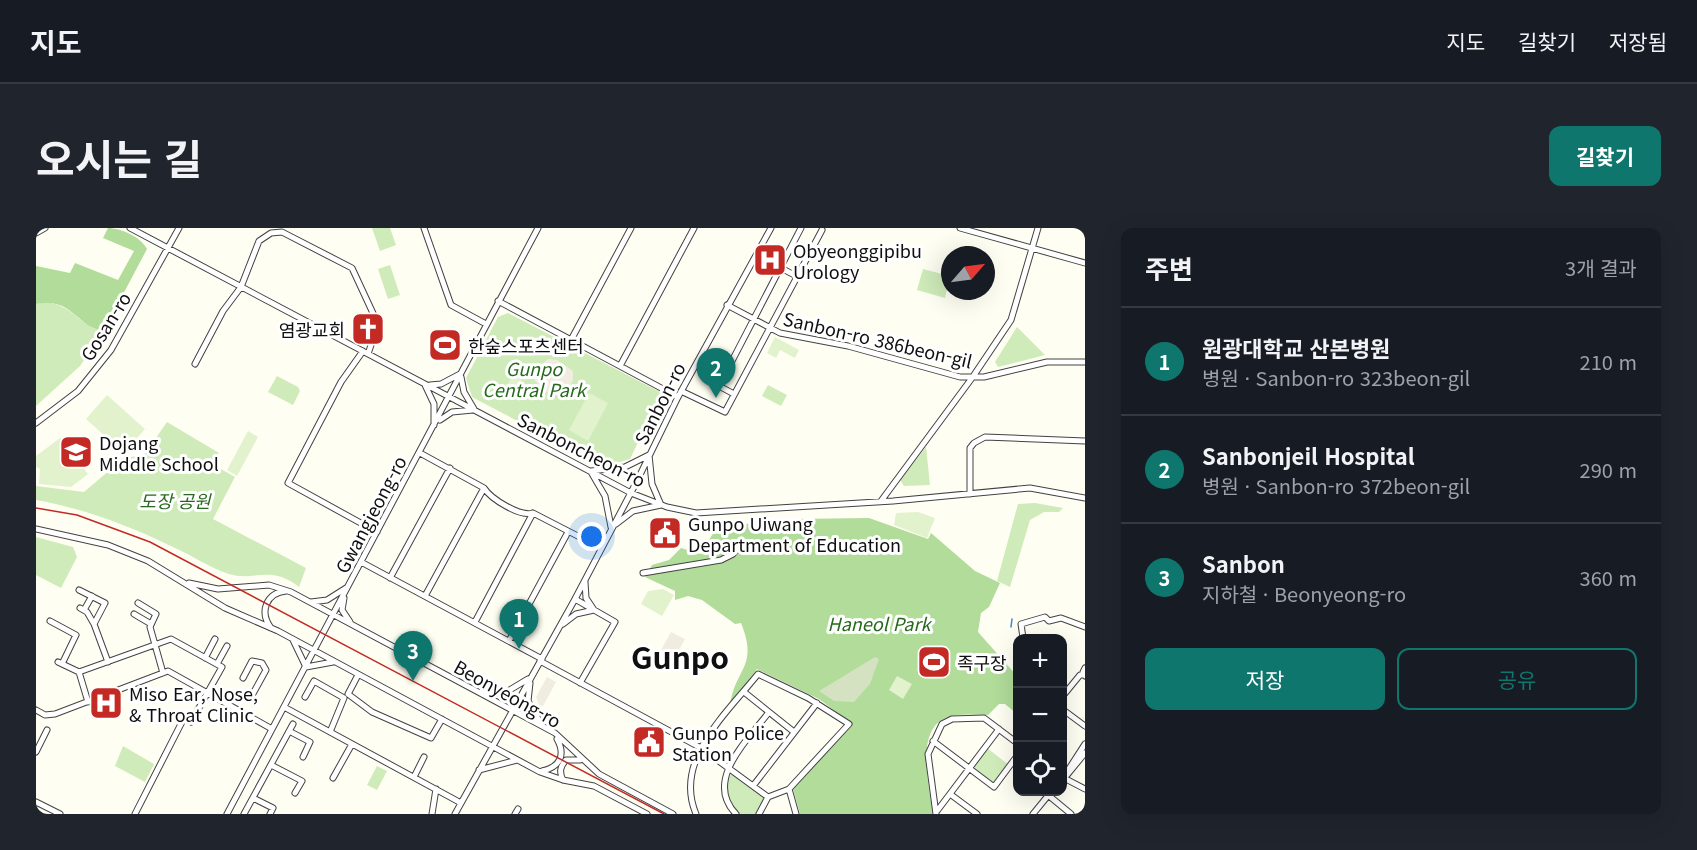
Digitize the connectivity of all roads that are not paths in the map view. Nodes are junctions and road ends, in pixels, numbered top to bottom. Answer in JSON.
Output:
{"nodes":[{"id":1,"x":45,"y":228,"type":"edge"},
{"id":2,"x":130,"y":228,"type":"edge"},
{"id":3,"x":179,"y":228,"type":"edge"},
{"id":4,"x":424,"y":228,"type":"edge"},
{"id":5,"x":538,"y":228,"type":"edge"},
{"id":6,"x":631,"y":228,"type":"edge"},
{"id":7,"x":694,"y":228,"type":"edge"},
{"id":8,"x":801,"y":228,"type":"edge"},
{"id":9,"x":821,"y":228,"type":"edge"},
{"id":10,"x":960,"y":228,"type":"edge"},
{"id":11,"x":1038,"y":228,"type":"edge"},
{"id":12,"x":771,"y":229,"type":"edge"},
{"id":13,"x":36,"y":233,"type":"edge"},
{"id":14,"x":169,"y":246,"type":"junction"},
{"id":15,"x":1032,"y":248,"type":"junction"},
{"id":16,"x":1085,"y":263,"type":"edge"},
{"id":17,"x":781,"y":268,"type":"junction"},
{"id":18,"x":798,"y":277,"type":"junction"},
{"id":19,"x":241,"y":287,"type":"junction"},
{"id":20,"x":498,"y":301,"type":"junction"},
{"id":21,"x":727,"y":305,"type":"junction"},
{"id":22,"x":754,"y":320,"type":"junction"},
{"id":23,"x":486,"y":324,"type":"junction"},
{"id":24,"x":770,"y":328,"type":"junction"},
{"id":25,"x":571,"y":340,"type":"junction"},
{"id":26,"x":366,"y":353,"type":"junction"},
{"id":27,"x":1085,"y":362,"type":"edge"},
{"id":28,"x":195,"y":364,"type":"dead end"},
{"id":29,"x":620,"y":366,"type":"junction"},
{"id":30,"x":462,"y":373,"type":"junction"},
{"id":31,"x":972,"y":378,"type":"junction"},
{"id":32,"x":424,"y":384,"type":"junction"},
{"id":33,"x":681,"y":391,"type":"junction"},
{"id":34,"x":734,"y":394,"type":"junction"},
{"id":35,"x":450,"y":397,"type":"junction"},
{"id":36,"x":678,"y":397,"type":"junction"},
{"id":37,"x":475,"y":410,"type":"junction"},
{"id":38,"x":36,"y":423,"type":"edge"},
{"id":39,"x":434,"y":427,"type":"junction"},
{"id":40,"x":1085,"y":441,"type":"edge"},
{"id":41,"x":420,"y":453,"type":"junction"},
{"id":42,"x":650,"y":455,"type":"junction"},
{"id":43,"x":450,"y":468,"type":"junction"},
{"id":44,"x":590,"y":471,"type":"junction"},
{"id":45,"x":484,"y":488,"type":"junction"},
{"id":46,"x":631,"y":493,"type":"junction"},
{"id":47,"x":970,"y":494,"type":"junction"},
{"id":48,"x":1085,"y":498,"type":"edge"},
{"id":49,"x":881,"y":501,"type":"junction"},
{"id":50,"x":661,"y":505,"type":"junction"},
{"id":51,"x":533,"y":513,"type":"junction"},
{"id":52,"x":36,"y":529,"type":"edge"},
{"id":53,"x":611,"y":529,"type":"junction"},
{"id":54,"x":377,"y":532,"type":"junction"},
{"id":55,"x":568,"y":532,"type":"junction"},
{"id":56,"x":742,"y":544,"type":"dead end"},
{"id":57,"x":601,"y":548,"type":"junction"},
{"id":58,"x":361,"y":562,"type":"junction"},
{"id":59,"x":643,"y":573,"type":"dead end"},
{"id":60,"x":390,"y":578,"type":"junction"},
{"id":61,"x":585,"y":579,"type":"junction"},
{"id":62,"x":184,"y":581,"type":"junction"},
{"id":63,"x":347,"y":587,"type":"junction"},
{"id":64,"x":80,"y":590,"type":"dead end"},
{"id":65,"x":288,"y":591,"type":"junction"},
{"id":66,"x":92,"y":596,"type":"junction"},
{"id":67,"x":425,"y":596,"type":"junction"},
{"id":68,"x":575,"y":599,"type":"junction"},
{"id":69,"x":310,"y":602,"type":"junction"},
{"id":70,"x":138,"y":603,"type":"dead end"},
{"id":71,"x":594,"y":610,"type":"junction"},
{"id":72,"x":134,"y":614,"type":"dead end"},
{"id":73,"x":333,"y":615,"type":"junction"},
{"id":74,"x":50,"y":621,"type":"dead end"},
{"id":75,"x":475,"y":622,"type":"junction"},
{"id":76,"x":94,"y":624,"type":"junction"},
{"id":77,"x":151,"y":624,"type":"junction"},
{"id":78,"x":559,"y":627,"type":"junction"},
{"id":79,"x":1085,"y":627,"type":"edge"},
{"id":80,"x":271,"y":628,"type":"junction"},
{"id":81,"x":355,"y":628,"type":"junction"},
{"id":82,"x":1022,"y":634,"type":"edge"},
{"id":83,"x":215,"y":639,"type":"dead end"},
{"id":84,"x":292,"y":639,"type":"junction"},
{"id":85,"x":509,"y":641,"type":"junction"},
{"id":86,"x":155,"y":645,"type":"junction"},
{"id":87,"x":226,"y":646,"type":"dead end"},
{"id":88,"x":314,"y":651,"type":"junction"},
{"id":89,"x":205,"y":658,"type":"junction"},
{"id":90,"x":541,"y":660,"type":"junction"},
{"id":91,"x":108,"y":662,"type":"junction"},
{"id":92,"x":333,"y":662,"type":"junction"},
{"id":93,"x":216,"y":664,"type":"junction"},
{"id":94,"x":306,"y":667,"type":"junction"},
{"id":95,"x":1085,"y":668,"type":"edge"},
{"id":96,"x":78,"y":672,"type":"junction"},
{"id":97,"x":163,"y":673,"type":"junction"},
{"id":98,"x":358,"y":675,"type":"junction"},
{"id":99,"x":1085,"y":675,"type":"edge"},
{"id":100,"x":532,"y":676,"type":"junction"},
{"id":101,"x":243,"y":678,"type":"dead end"},
{"id":102,"x":580,"y":683,"type":"junction"},
{"id":103,"x":1067,"y":691,"type":"edge"},
{"id":104,"x":208,"y":692,"type":"junction"},
{"id":105,"x":477,"y":692,"type":"junction"},
{"id":106,"x":744,"y":692,"type":"junction"},
{"id":107,"x":305,"y":697,"type":"dead end"},
{"id":108,"x":250,"y":699,"type":"dead end"},
{"id":109,"x":88,"y":702,"type":"junction"},
{"id":110,"x":816,"y":703,"type":"junction"},
{"id":111,"x":284,"y":707,"type":"junction"},
{"id":112,"x":512,"y":710,"type":"junction"},
{"id":113,"x":36,"y":711,"type":"edge"},
{"id":114,"x":770,"y":712,"type":"junction"},
{"id":115,"x":1067,"y":713,"type":"edge"},
{"id":116,"x":441,"y":719,"type":"junction"},
{"id":117,"x":293,"y":724,"type":"dead end"},
{"id":118,"x":1085,"y":726,"type":"edge"},
{"id":119,"x":544,"y":728,"type":"junction"},
{"id":120,"x":272,"y":729,"type":"junction"},
{"id":121,"x":999,"y":729,"type":"junction"},
{"id":122,"x":47,"y":730,"type":"dead end"},
{"id":123,"x":289,"y":731,"type":"junction"},
{"id":124,"x":330,"y":732,"type":"junction"},
{"id":125,"x":794,"y":732,"type":"junction"},
{"id":126,"x":555,"y":733,"type":"junction"},
{"id":127,"x":933,"y":741,"type":"junction"},
{"id":128,"x":1016,"y":742,"type":"edge"},
{"id":129,"x":352,"y":744,"type":"junction"},
{"id":130,"x":1085,"y":744,"type":"edge"},
{"id":131,"x":493,"y":747,"type":"junction"},
{"id":132,"x":701,"y":747,"type":"junction"},
{"id":133,"x":36,"y":752,"type":"edge"},
{"id":134,"x":1085,"y":753,"type":"edge"},
{"id":135,"x":303,"y":757,"type":"dead end"},
{"id":136,"x":424,"y":758,"type":"dead end"},
{"id":137,"x":517,"y":759,"type":"junction"},
{"id":138,"x":582,"y":761,"type":"junction"},
{"id":139,"x":1013,"y":761,"type":"edge"},
{"id":140,"x":271,"y":765,"type":"junction"},
{"id":141,"x":728,"y":767,"type":"junction"},
{"id":142,"x":969,"y":768,"type":"junction"},
{"id":143,"x":479,"y":770,"type":"junction"},
{"id":144,"x":540,"y":772,"type":"junction"},
{"id":145,"x":1067,"y":772,"type":"edge"},
{"id":146,"x":1067,"y":773,"type":"edge"},
{"id":147,"x":414,"y":777,"type":"junction"},
{"id":148,"x":333,"y":778,"type":"dead end"},
{"id":149,"x":563,"y":780,"type":"junction"},
{"id":150,"x":1067,"y":780,"type":"edge"},
{"id":151,"x":753,"y":786,"type":"junction"},
{"id":152,"x":436,"y":789,"type":"junction"},
{"id":153,"x":789,"y":789,"type":"junction"},
{"id":154,"x":1085,"y":789,"type":"edge"},
{"id":155,"x":295,"y":793,"type":"dead end"},
{"id":156,"x":950,"y":794,"type":"junction"},
{"id":157,"x":1047,"y":796,"type":"edge"},
{"id":158,"x":1052,"y":796,"type":"edge"},
{"id":159,"x":768,"y":797,"type":"junction"},
{"id":160,"x":253,"y":798,"type":"junction"},
{"id":161,"x":36,"y":802,"type":"edge"},
{"id":162,"x":461,"y":803,"type":"junction"},
{"id":163,"x":936,"y":813,"type":"edge"},
{"id":164,"x":60,"y":814,"type":"edge"},
{"id":165,"x":135,"y":814,"type":"edge"},
{"id":166,"x":227,"y":814,"type":"edge"},
{"id":167,"x":244,"y":814,"type":"edge"},
{"id":168,"x":270,"y":814,"type":"edge"},
{"id":169,"x":432,"y":814,"type":"edge"},
{"id":170,"x":455,"y":814,"type":"edge"},
{"id":171,"x":647,"y":814,"type":"edge"},
{"id":172,"x":673,"y":814,"type":"edge"},
{"id":173,"x":696,"y":814,"type":"edge"},
{"id":174,"x":736,"y":814,"type":"edge"},
{"id":175,"x":759,"y":814,"type":"edge"},
{"id":176,"x":796,"y":814,"type":"edge"},
{"id":177,"x":977,"y":814,"type":"edge"},
{"id":178,"x":1033,"y":814,"type":"edge"},
{"id":179,"x":1071,"y":814,"type":"edge"}],
"edges":[{"from":1,"to":13,"type":"street"},
{"from":2,"to":14,"type":"street","name":"Sanboncheon-ro"},
{"from":3,"to":14,"type":"street","name":"Gosan-ro"},
{"from":4,"to":23,"type":"street"},
{"from":5,"to":20,"type":"street","name":"Gwangjeong-ro"},
{"from":6,"to":25,"type":"street"},
{"from":7,"to":29,"type":"street"},
{"from":8,"to":17,"type":"street","name":"Sanbon-ro 386beon-gil"},
{"from":9,"to":18,"type":"street","name":"Sanbon-ro 386beon-gil"},
{"from":10,"to":15,"type":"street"},
{"from":11,"to":15,"type":"street"},
{"from":12,"to":21,"type":"street","name":"Sanbon-ro"},
{"from":14,"to":19,"type":"street","name":"Sanboncheon-ro"},
{"from":14,"to":38,"type":"street","name":"Gosan-ro"},
{"from":15,"to":16,"type":"street"},
{"from":15,"to":31,"type":"street"},
{"from":17,"to":18,"type":"street"},
{"from":17,"to":22,"type":"street","name":"Sanbon-ro 386beon-gil"},
{"from":18,"to":24,"type":"street","name":"Sanbon-ro 386beon-gil"},
{"from":19,"to":26,"type":"street","name":"Sanboncheon-ro"},
{"from":19,"to":26,"type":"street"},
{"from":19,"to":28,"type":"street"},
{"from":20,"to":23,"type":"street","name":"Gwangjeong-ro"},
{"from":20,"to":25,"type":"street"},
{"from":21,"to":22,"type":"street","name":"Sanbon-ro 386beon-gil"},
{"from":21,"to":33,"type":"street","name":"Sanbon-ro"},
{"from":22,"to":24,"type":"street","name":"Sanbon-ro 386beon-gil"},
{"from":22,"to":34,"type":"street","name":"Sanbon-ro 386beon-gil"},
{"from":23,"to":30,"type":"street","name":"Gwangjeong-ro"},
{"from":24,"to":31,"type":"street","name":"Sanbon-ro 386beon-gil"},
{"from":24,"to":34,"type":"street"},
{"from":25,"to":29,"type":"street"},
{"from":26,"to":32,"type":"street","name":"Sanboncheon-ro"},
{"from":26,"to":54,"type":"street"},
{"from":27,"to":31,"type":"street","name":"Sanbon-ro 386beon-gil"},
{"from":29,"to":36,"type":"street"},
{"from":30,"to":32,"type":"street"},
{"from":30,"to":35,"type":"street","name":"Gwangjeong-ro"},
{"from":30,"to":37,"type":"street"},
{"from":31,"to":49,"type":"street"},
{"from":32,"to":35,"type":"street","name":"Sanboncheon-ro"},
{"from":32,"to":39,"type":"street"},
{"from":33,"to":34,"type":"street"},
{"from":33,"to":36,"type":"street","name":"Sanbon-ro"},
{"from":35,"to":37,"type":"street","name":"Sanboncheon-ro"},
{"from":35,"to":39,"type":"street","name":"Gwangjeong-ro"},
{"from":36,"to":42,"type":"street","name":"Sanbon-ro"},
{"from":37,"to":39,"type":"street"},
{"from":37,"to":44,"type":"street","name":"Sanboncheon-ro"},
{"from":39,"to":41,"type":"street","name":"Gwangjeong-ro"},
{"from":40,"to":47,"type":"street"},
{"from":41,"to":43,"type":"street"},
{"from":41,"to":54,"type":"street","name":"Gwangjeong-ro"},
{"from":42,"to":44,"type":"street"},
{"from":42,"to":46,"type":"street","name":"Sanbon-ro"},
{"from":42,"to":50,"type":"street"},
{"from":43,"to":45,"type":"street"},
{"from":43,"to":60,"type":"street"},
{"from":44,"to":46,"type":"street","name":"Sanboncheon-ro"},
{"from":44,"to":53,"type":"street"},
{"from":45,"to":51,"type":"street"},
{"from":45,"to":67,"type":"street"},
{"from":46,"to":50,"type":"street","name":"Sanboncheon-ro"},
{"from":46,"to":53,"type":"street","name":"Sanbon-ro"},
{"from":47,"to":48,"type":"street","name":"Sanboncheon-ro"},
{"from":47,"to":49,"type":"street","name":"Sanboncheon-ro"},
{"from":49,"to":50,"type":"street","name":"Sanboncheon-ro"},
{"from":50,"to":53,"type":"street"},
{"from":51,"to":55,"type":"street"},
{"from":51,"to":75,"type":"street"},
{"from":52,"to":62,"type":"street","name":"Beonyeong-ro"},
{"from":53,"to":57,"type":"street","name":"Sanbon-ro"},
{"from":54,"to":58,"type":"street","name":"Gwangjeong-ro"},
{"from":55,"to":57,"type":"street"},
{"from":55,"to":85,"type":"street"},
{"from":56,"to":59,"type":"street"},
{"from":57,"to":61,"type":"street","name":"Sanbon-ro"},
{"from":58,"to":60,"type":"street"},
{"from":58,"to":63,"type":"street","name":"Gwangjeong-ro"},
{"from":60,"to":67,"type":"street"},
{"from":61,"to":68,"type":"street","name":"Sanbon-ro"},
{"from":61,"to":71,"type":"street"},
{"from":62,"to":65,"type":"street","name":"Beonyeong-ro"},
{"from":62,"to":80,"type":"street","name":"Beonyeong-ro"},
{"from":63,"to":69,"type":"street"},
{"from":63,"to":73,"type":"street","name":"Gwangjeong-ro"},
{"from":63,"to":81,"type":"street"},
{"from":64,"to":66,"type":"street"},
{"from":65,"to":69,"type":"street","name":"Beonyeong-ro"},
{"from":65,"to":80,"type":"street"},
{"from":66,"to":76,"type":"street"},
{"from":66,"to":76,"type":"street"},
{"from":67,"to":75,"type":"street"},
{"from":68,"to":71,"type":"street"},
{"from":68,"to":78,"type":"street","name":"Sanbon-ro"},
{"from":69,"to":73,"type":"street","name":"Beonyeong-ro"},
{"from":70,"to":77,"type":"street"},
{"from":71,"to":78,"type":"street"},
{"from":71,"to":102,"type":"street"},
{"from":72,"to":77,"type":"street"},
{"from":73,"to":81,"type":"street","name":"Beonyeong-ro"},
{"from":73,"to":88,"type":"street","name":"Gwangjeong-ro"},
{"from":74,"to":96,"type":"street"},
{"from":75,"to":85,"type":"street"},
{"from":76,"to":91,"type":"street"},
{"from":77,"to":86,"type":"street"},
{"from":78,"to":90,"type":"street","name":"Sanbon-ro"},
{"from":79,"to":82,"type":"street"},
{"from":80,"to":84,"type":"street","name":"Beonyeong-ro"},
{"from":81,"to":105,"type":"street","name":"Beonyeong-ro"},
{"from":83,"to":89,"type":"street"},
{"from":84,"to":88,"type":"street","name":"Beonyeong-ro"},
{"from":84,"to":94,"type":"street"},
{"from":85,"to":90,"type":"street"},
{"from":86,"to":89,"type":"street"},
{"from":86,"to":91,"type":"street"},
{"from":86,"to":97,"type":"street"},
{"from":87,"to":93,"type":"street"},
{"from":88,"to":92,"type":"street","name":"Beonyeong-ro"},
{"from":88,"to":94,"type":"street","name":"Gwangjeong-ro"},
{"from":89,"to":93,"type":"street"},
{"from":90,"to":100,"type":"street","name":"Sanbon-ro"},
{"from":90,"to":102,"type":"street"},
{"from":91,"to":96,"type":"street"},
{"from":92,"to":94,"type":"street"},
{"from":92,"to":98,"type":"street","name":"Beonyeong-ro"},
{"from":93,"to":104,"type":"street"},
{"from":94,"to":111,"type":"street","name":"Gwangjeong-ro"},
{"from":95,"to":99,"type":"street"},
{"from":96,"to":109,"type":"street"},
{"from":97,"to":104,"type":"street"},
{"from":97,"to":109,"type":"street"},
{"from":98,"to":116,"type":"street","name":"Beonyeong-ro"},
{"from":98,"to":116,"type":"street"},
{"from":99,"to":103,"type":"street"},
{"from":100,"to":105,"type":"street"},
{"from":100,"to":112,"type":"street","name":"Sanbon-ro"},
{"from":100,"to":119,"type":"street"},
{"from":101,"to":108,"type":"street"},
{"from":102,"to":132,"type":"street"},
{"from":104,"to":120,"type":"street"},
{"from":104,"to":165,"type":"street"},
{"from":105,"to":112,"type":"street","name":"Beonyeong-ro"},
{"from":106,"to":110,"type":"street"},
{"from":106,"to":114,"type":"street"},
{"from":106,"to":132,"type":"street"},
{"from":107,"to":124,"type":"street"},
{"from":109,"to":113,"type":"street"},
{"from":110,"to":125,"type":"street"},
{"from":110,"to":153,"type":"street"},
{"from":111,"to":120,"type":"street","name":"Gwangjeong-ro"},
{"from":111,"to":124,"type":"street"},
{"from":112,"to":119,"type":"street","name":"Beonyeong-ro"},
{"from":112,"to":131,"type":"street","name":"Sanbon-ro"},
{"from":114,"to":125,"type":"street"},
{"from":114,"to":141,"type":"street"},
{"from":115,"to":118,"type":"street"},
{"from":116,"to":131,"type":"street","name":"Beonyeong-ro"},
{"from":117,"to":123,"type":"street"},
{"from":119,"to":126,"type":"street","name":"Beonyeong-ro"},
{"from":120,"to":166,"type":"street","name":"Gwangjeong-ro"},
{"from":121,"to":127,"type":"street"},
{"from":121,"to":128,"type":"street"},
{"from":121,"to":142,"type":"street"},
{"from":122,"to":133,"type":"street"},
{"from":123,"to":135,"type":"street"},
{"from":123,"to":140,"type":"street"},
{"from":124,"to":129,"type":"street"},
{"from":125,"to":151,"type":"street"},
{"from":126,"to":138,"type":"street","name":"Beonyeong-ro"},
{"from":126,"to":144,"type":"street"},
{"from":127,"to":142,"type":"street"},
{"from":127,"to":163,"type":"street"},
{"from":129,"to":147,"type":"street"},
{"from":129,"to":148,"type":"street"},
{"from":130,"to":145,"type":"street"},
{"from":131,"to":137,"type":"street","name":"Beonyeong-ro"},
{"from":131,"to":143,"type":"street","name":"Sanbon-ro"},
{"from":132,"to":141,"type":"street"},
{"from":132,"to":173,"type":"street"},
{"from":134,"to":146,"type":"street"},
{"from":136,"to":147,"type":"street"},
{"from":137,"to":143,"type":"street"},
{"from":137,"to":144,"type":"street","name":"Beonyeong-ro"},
{"from":138,"to":149,"type":"street"},
{"from":138,"to":172,"type":"street","name":"Beonyeong-ro"},
{"from":139,"to":142,"type":"street"},
{"from":140,"to":155,"type":"street"},
{"from":140,"to":160,"type":"street"},
{"from":141,"to":151,"type":"street"},
{"from":141,"to":174,"type":"street"},
{"from":142,"to":156,"type":"street"},
{"from":143,"to":162,"type":"street","name":"Sanbon-ro"},
{"from":144,"to":149,"type":"street","name":"Beonyeong-ro"},
{"from":147,"to":152,"type":"street"},
{"from":149,"to":171,"type":"street","name":"Beonyeong-ro"},
{"from":150,"to":154,"type":"street"},
{"from":151,"to":159,"type":"street"},
{"from":152,"to":162,"type":"street"},
{"from":152,"to":169,"type":"street"},
{"from":153,"to":159,"type":"street"},
{"from":153,"to":176,"type":"street"},
{"from":156,"to":163,"type":"street"},
{"from":156,"to":177,"type":"street"},
{"from":157,"to":178,"type":"street"},
{"from":158,"to":179,"type":"street"},
{"from":159,"to":175,"type":"street"},
{"from":160,"to":167,"type":"street"},
{"from":160,"to":168,"type":"street"},
{"from":161,"to":164,"type":"street"},
{"from":162,"to":170,"type":"street","name":"Sanbon-ro"}]}
